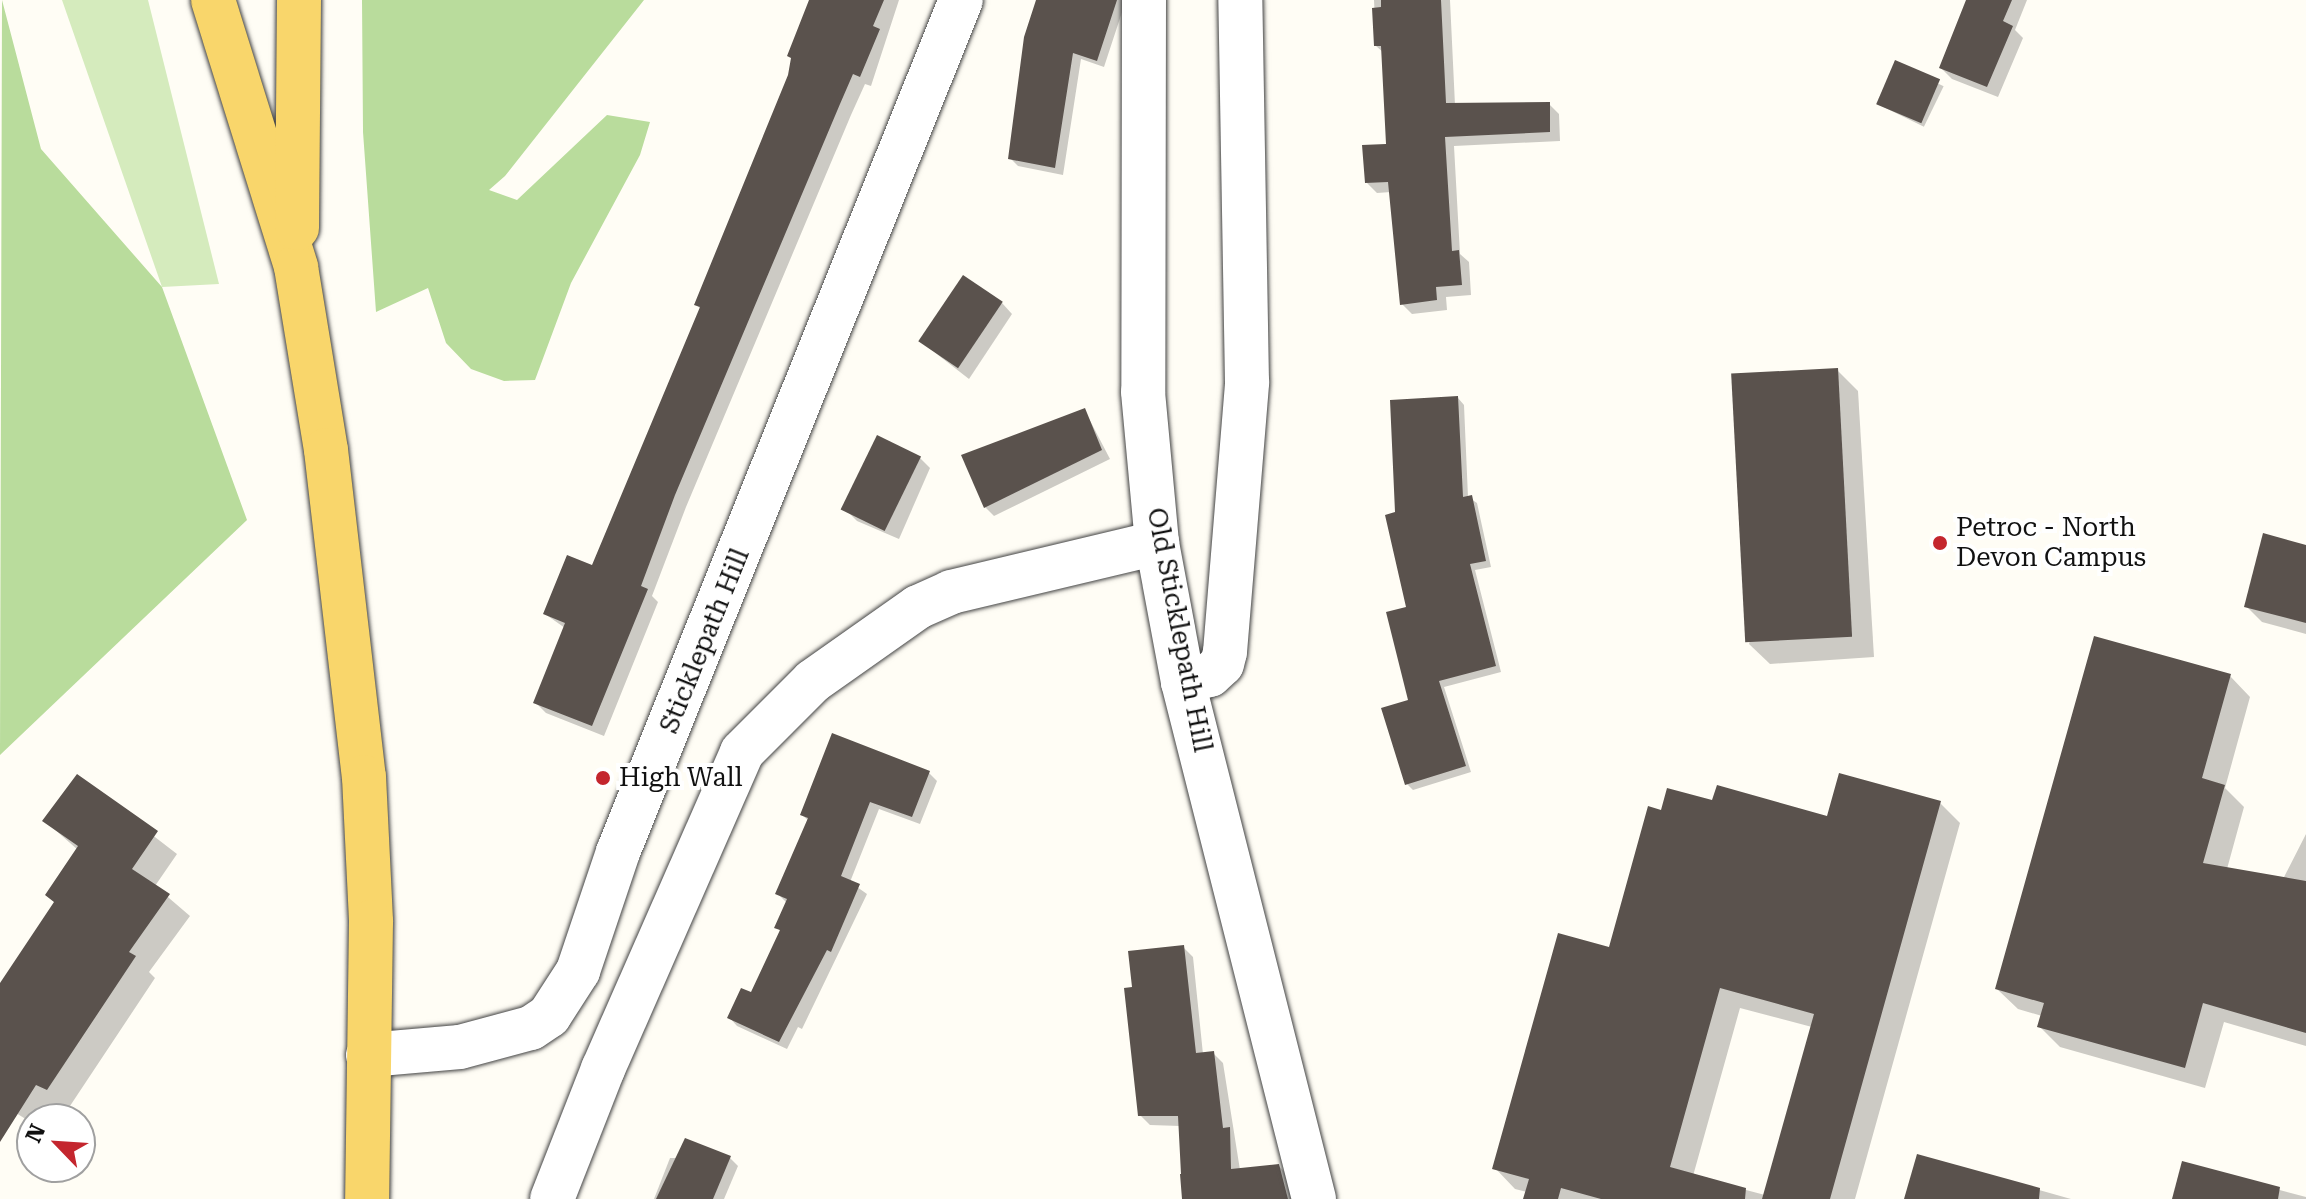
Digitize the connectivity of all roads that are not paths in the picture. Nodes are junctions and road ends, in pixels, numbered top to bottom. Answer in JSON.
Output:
{"nodes":[{"id":1,"x":213,"y":0,"type":"edge"},
{"id":2,"x":299,"y":0,"type":"edge"},
{"id":3,"x":961,"y":0,"type":"edge"},
{"id":4,"x":1144,"y":0,"type":"edge"},
{"id":5,"x":1240,"y":0,"type":"edge"},
{"id":6,"x":296,"y":267,"type":"junction"},
{"id":7,"x":1157,"y":543,"type":"junction"},
{"id":8,"x":1183,"y":682,"type":"junction"},
{"id":9,"x":368,"y":1055,"type":"junction"},
{"id":10,"x":367,"y":1199,"type":"edge"},
{"id":11,"x":552,"y":1199,"type":"edge"},
{"id":12,"x":1314,"y":1199,"type":"edge"}],
"edges":[{"from":1,"to":6,"type":"main road"},
{"from":2,"to":6,"type":"main road"},
{"from":3,"to":9,"type":"street","name":"Sticklepath Hill"},
{"from":4,"to":7,"type":"street","name":"Old Sticklepath Hill"},
{"from":5,"to":8,"type":"street"},
{"from":6,"to":9,"type":"main road"},
{"from":7,"to":8,"type":"street","name":"Old Sticklepath Hill"},
{"from":7,"to":11,"type":"street"},
{"from":8,"to":12,"type":"street","name":"Old Sticklepath Hill"},
{"from":9,"to":10,"type":"main road"}]}
